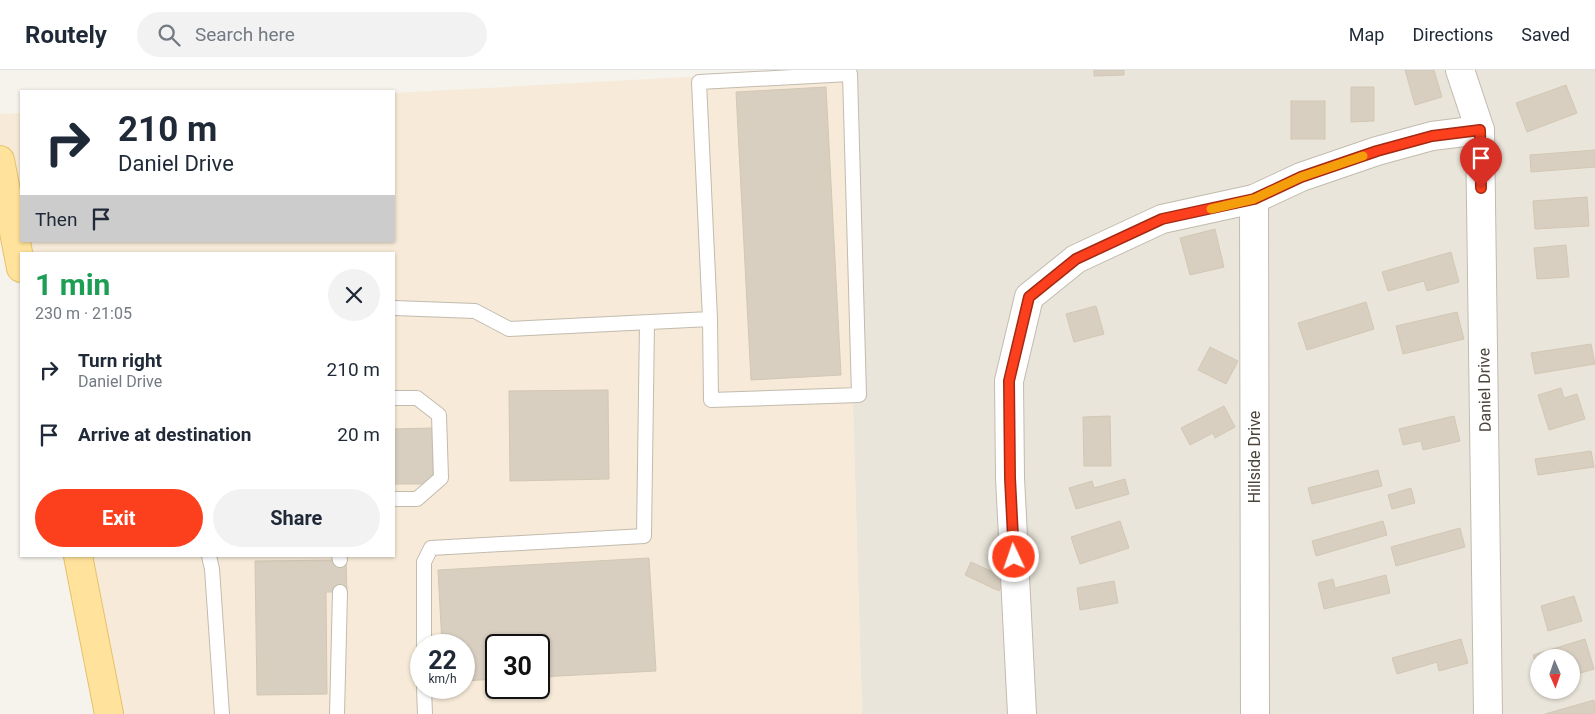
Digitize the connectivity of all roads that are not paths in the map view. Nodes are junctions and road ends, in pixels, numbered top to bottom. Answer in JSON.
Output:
{"nodes":[{"id":1,"x":1460,"y":70,"type":"edge"},
{"id":2,"x":1480,"y":130,"type":"junction"},
{"id":3,"x":0,"y":160,"type":"edge"},
{"id":4,"x":1254,"y":199,"type":"junction"},
{"id":5,"x":20,"y":263,"type":"edge"},
{"id":6,"x":395,"y":308,"type":"edge"},
{"id":7,"x":710,"y":319,"type":"junction"},
{"id":8,"x":647,"y":323,"type":"junction"},
{"id":9,"x":395,"y":398,"type":"edge"},
{"id":10,"x":395,"y":499,"type":"edge"},
{"id":11,"x":78,"y":557,"type":"edge"},
{"id":12,"x":209,"y":557,"type":"edge"},
{"id":13,"x":340,"y":592,"type":"dead end"},
{"id":14,"x":424,"y":634,"type":"edge"},
{"id":15,"x":424,"y":699,"type":"edge"},
{"id":16,"x":109,"y":714,"type":"edge"},
{"id":17,"x":222,"y":714,"type":"edge"},
{"id":18,"x":337,"y":714,"type":"edge"},
{"id":19,"x":425,"y":714,"type":"edge"},
{"id":20,"x":1022,"y":714,"type":"edge"},
{"id":21,"x":1255,"y":714,"type":"edge"},
{"id":22,"x":1488,"y":714,"type":"edge"}],
"edges":[{"from":1,"to":2,"type":"street","name":"Daniel Drive"},
{"from":2,"to":4,"type":"street"},
{"from":2,"to":22,"type":"street","name":"Daniel Drive"},
{"from":3,"to":5,"type":"main road"},
{"from":4,"to":20,"type":"street"},
{"from":4,"to":21,"type":"street","name":"Hillside Drive"},
{"from":6,"to":8,"type":"lane"},
{"from":7,"to":7,"type":"lane"},
{"from":7,"to":8,"type":"lane"},
{"from":8,"to":14,"type":"lane"},
{"from":9,"to":10,"type":"lane"},
{"from":11,"to":16,"type":"main road"},
{"from":12,"to":17,"type":"lane"},
{"from":13,"to":18,"type":"lane"},
{"from":15,"to":19,"type":"lane"}]}
